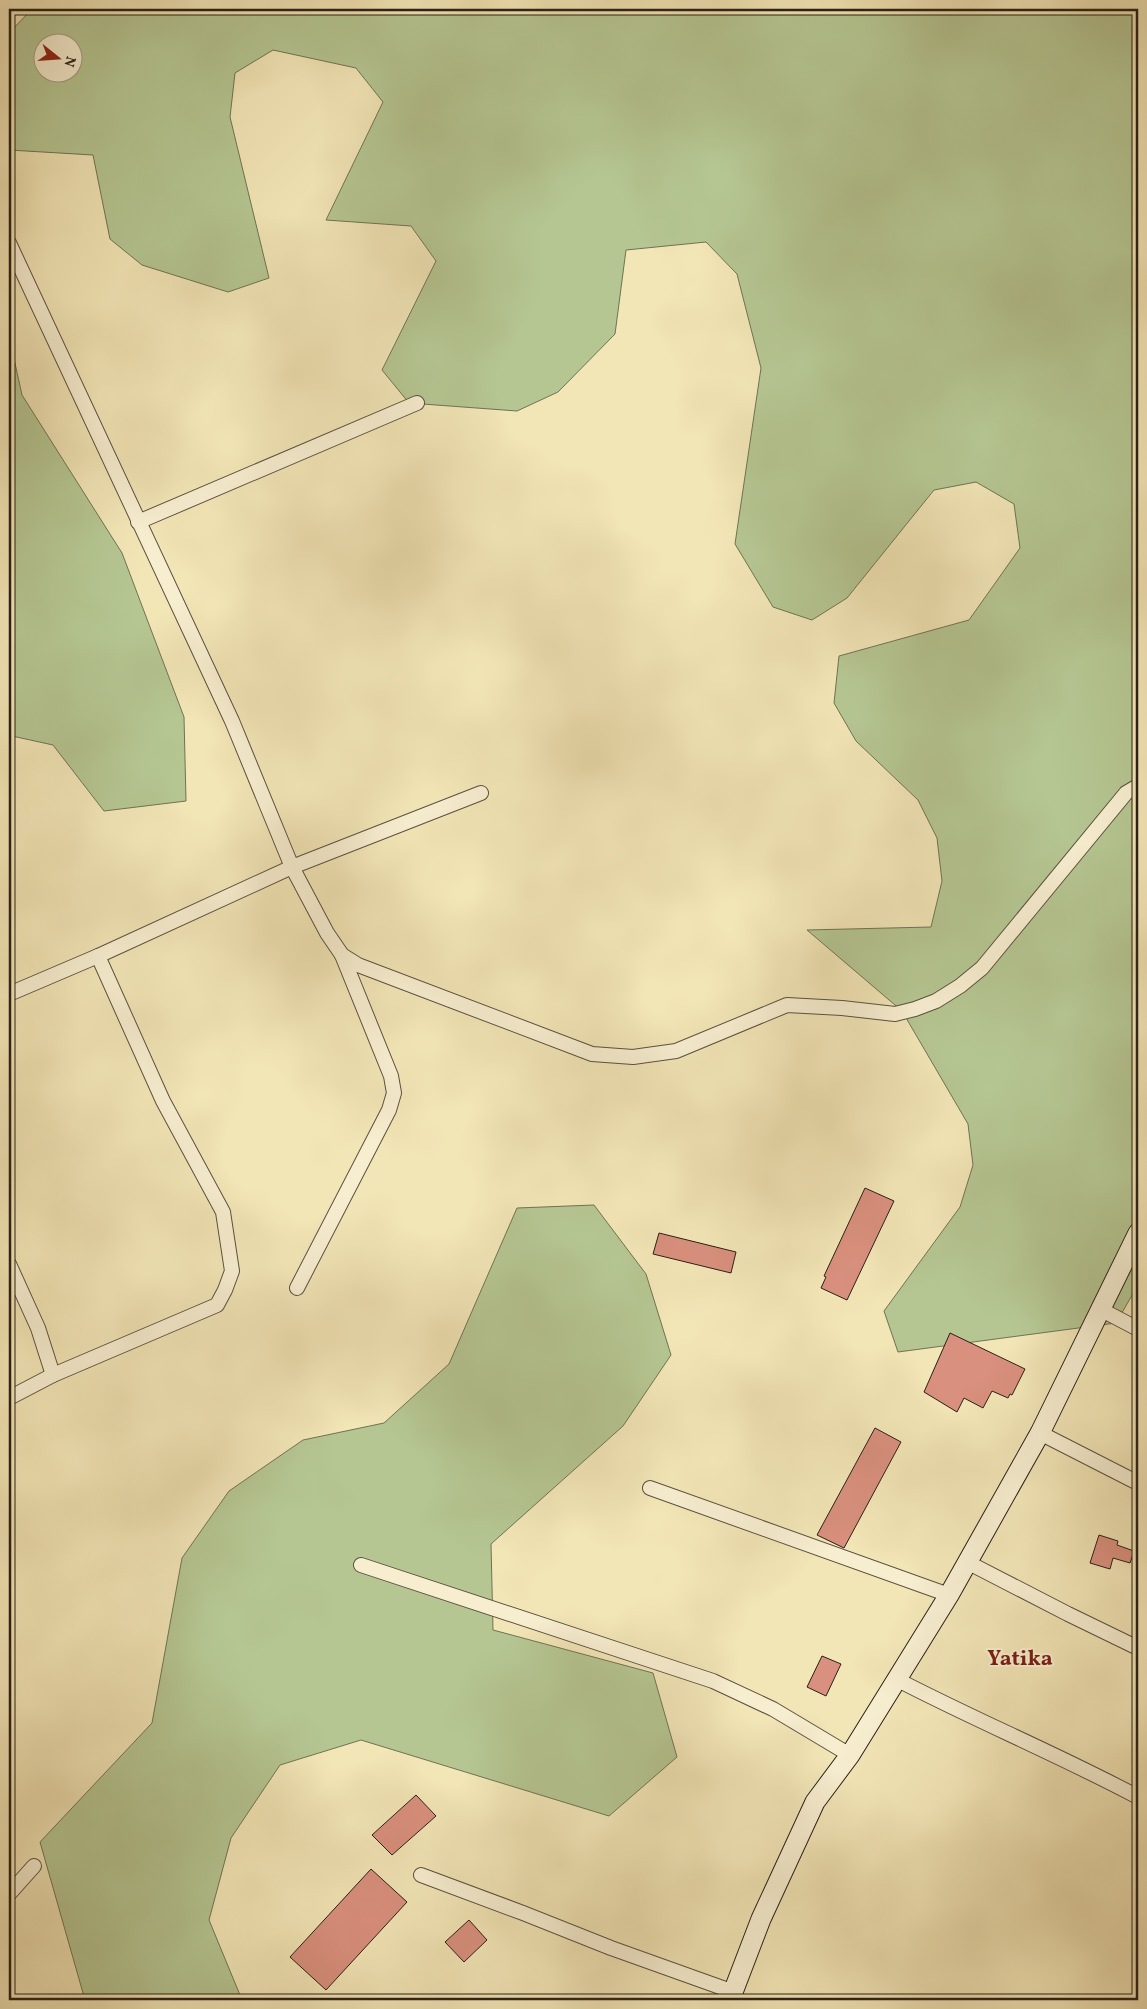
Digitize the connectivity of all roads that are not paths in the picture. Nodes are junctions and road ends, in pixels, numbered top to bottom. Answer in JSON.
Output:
{"nodes":[{"id":1,"x":9,"y":243,"type":"edge"},
{"id":2,"x":417,"y":403,"type":"dead end"},
{"id":3,"x":138,"y":522,"type":"junction"},
{"id":4,"x":1138,"y":786,"type":"edge"},
{"id":5,"x":481,"y":793,"type":"dead end"},
{"id":6,"x":292,"y":866,"type":"junction"},
{"id":7,"x":342,"y":955,"type":"junction"},
{"id":8,"x":98,"y":956,"type":"junction"},
{"id":9,"x":9,"y":994,"type":"edge"},
{"id":10,"x":1138,"y":1233,"type":"edge"},
{"id":11,"x":9,"y":1264,"type":"edge"},
{"id":12,"x":297,"y":1288,"type":"dead end"},
{"id":13,"x":1100,"y":1309,"type":"junction"},
{"id":14,"x":1138,"y":1329,"type":"edge"},
{"id":15,"x":53,"y":1375,"type":"junction"},
{"id":16,"x":9,"y":1398,"type":"edge"},
{"id":17,"x":1040,"y":1433,"type":"junction"},
{"id":18,"x":1138,"y":1484,"type":"edge"},
{"id":19,"x":650,"y":1488,"type":"dead end"},
{"id":20,"x":967,"y":1562,"type":"junction"},
{"id":21,"x":361,"y":1565,"type":"dead end"},
{"id":22,"x":949,"y":1595,"type":"junction"},
{"id":23,"x":1138,"y":1648,"type":"edge"},
{"id":24,"x":898,"y":1680,"type":"junction"},
{"id":25,"x":850,"y":1755,"type":"junction"},
{"id":26,"x":1138,"y":1796,"type":"edge"},
{"id":27,"x":34,"y":1866,"type":"dead end"},
{"id":28,"x":421,"y":1875,"type":"dead end"},
{"id":29,"x":9,"y":1894,"type":"edge"},
{"id":30,"x":732,"y":1996,"type":"edge"}],
"edges":[{"from":1,"to":3,"type":"street"},
{"from":2,"to":3,"type":"street"},
{"from":3,"to":6,"type":"street"},
{"from":4,"to":7,"type":"street"},
{"from":5,"to":6,"type":"street"},
{"from":6,"to":7,"type":"street"},
{"from":6,"to":8,"type":"street"},
{"from":7,"to":12,"type":"street"},
{"from":8,"to":9,"type":"street"},
{"from":8,"to":15,"type":"street"},
{"from":10,"to":13,"type":"main road"},
{"from":11,"to":15,"type":"street"},
{"from":13,"to":14,"type":"street"},
{"from":13,"to":17,"type":"main road"},
{"from":15,"to":16,"type":"street"},
{"from":17,"to":18,"type":"street"},
{"from":17,"to":20,"type":"main road"},
{"from":19,"to":22,"type":"street"},
{"from":20,"to":22,"type":"main road"},
{"from":20,"to":23,"type":"street"},
{"from":21,"to":25,"type":"street"},
{"from":22,"to":24,"type":"main road"},
{"from":24,"to":25,"type":"main road"},
{"from":24,"to":26,"type":"street"},
{"from":25,"to":30,"type":"main road"},
{"from":27,"to":29,"type":"street"},
{"from":28,"to":30,"type":"street"}]}
